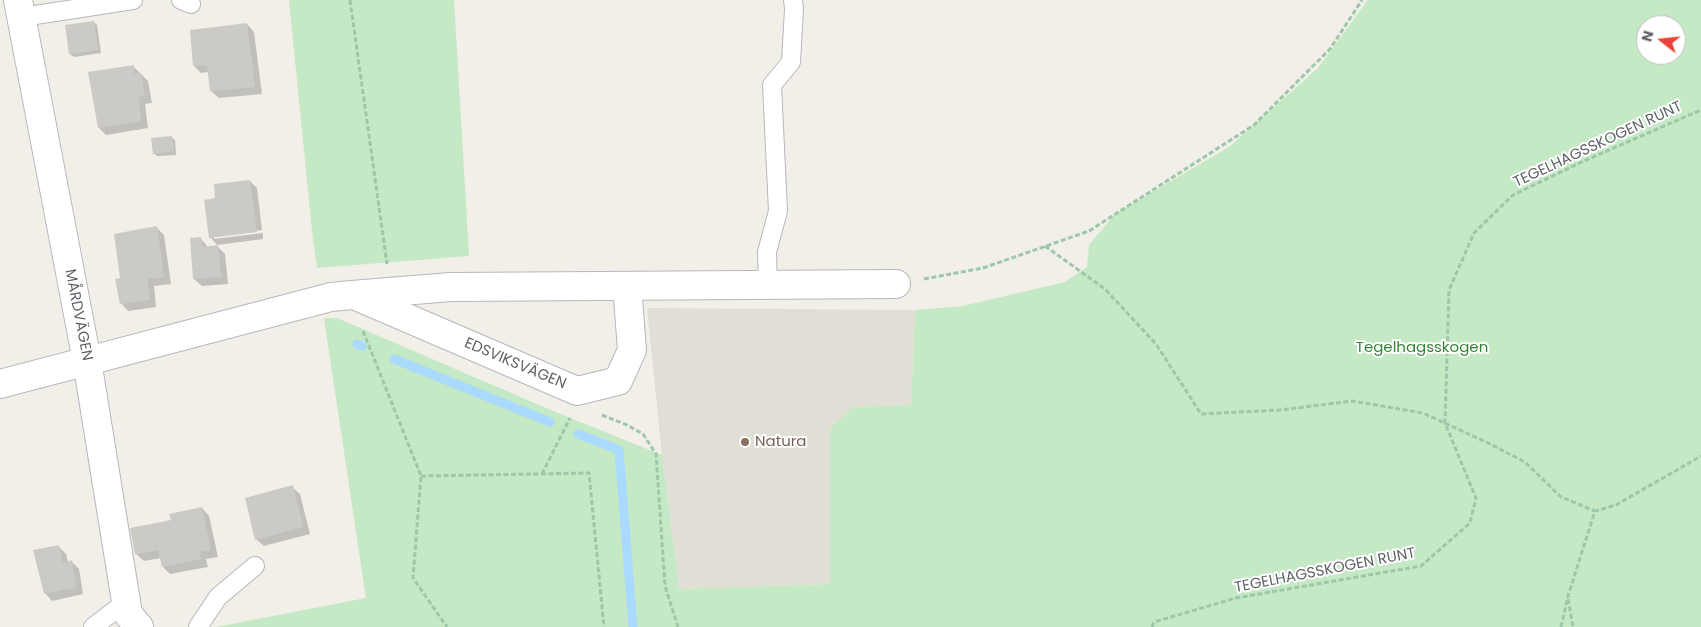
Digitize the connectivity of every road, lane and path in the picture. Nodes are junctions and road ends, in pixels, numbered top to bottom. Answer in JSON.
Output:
{"nodes":[{"id":1,"x":133,"y":0,"type":"edge"},
{"id":2,"x":350,"y":0,"type":"edge"},
{"id":3,"x":793,"y":0,"type":"edge"},
{"id":4,"x":1362,"y":0,"type":"edge"},
{"id":5,"x":20,"y":8,"type":"edge"},
{"id":6,"x":1701,"y":110,"type":"edge"},
{"id":7,"x":1045,"y":246,"type":"junction"},
{"id":8,"x":896,"y":284,"type":"joint"},
{"id":9,"x":768,"y":285,"type":"junction"},
{"id":10,"x":627,"y":286,"type":"junction"},
{"id":11,"x":391,"y":292,"type":"junction"},
{"id":12,"x":352,"y":294,"type":"junction"},
{"id":13,"x":360,"y":325,"type":"dead end"},
{"id":14,"x":86,"y":360,"type":"junction"},
{"id":15,"x":0,"y":384,"type":"edge"},
{"id":16,"x":594,"y":412,"type":"dead end"},
{"id":17,"x":573,"y":414,"type":"dead end"},
{"id":18,"x":1445,"y":423,"type":"junction"},
{"id":19,"x":1701,"y":456,"type":"edge"},
{"id":20,"x":542,"y":474,"type":"junction"},
{"id":21,"x":421,"y":476,"type":"junction"},
{"id":22,"x":1595,"y":511,"type":"junction"},
{"id":23,"x":255,"y":566,"type":"dead end"},
{"id":24,"x":1568,"y":596,"type":"junction"},
{"id":25,"x":126,"y":602,"type":"junction"},
{"id":26,"x":93,"y":627,"type":"edge"},
{"id":27,"x":138,"y":627,"type":"edge"},
{"id":28,"x":198,"y":627,"type":"edge"},
{"id":29,"x":447,"y":627,"type":"edge"},
{"id":30,"x":604,"y":627,"type":"edge"},
{"id":31,"x":678,"y":627,"type":"edge"},
{"id":32,"x":1152,"y":627,"type":"edge"},
{"id":33,"x":1561,"y":627,"type":"edge"},
{"id":34,"x":1573,"y":627,"type":"edge"}],
"edges":[{"from":1,"to":5,"type":"lane"},
{"from":2,"to":11,"type":"path"},
{"from":3,"to":9,"type":"lane"},
{"from":4,"to":7,"type":"path"},
{"from":5,"to":14,"type":"street","name":"MÅRDVÄGEN"},
{"from":6,"to":18,"type":"path","name":"TEGELHAGSSKOGEN RUNT"},
{"from":7,"to":8,"type":"path"},
{"from":7,"to":18,"type":"path"},
{"from":8,"to":9,"type":"street"},
{"from":9,"to":10,"type":"street"},
{"from":10,"to":11,"type":"street"},
{"from":10,"to":12,"type":"street","name":"EDSVIKSVÄGEN"},
{"from":11,"to":12,"type":"street"},
{"from":12,"to":14,"type":"street"},
{"from":13,"to":21,"type":"path"},
{"from":14,"to":15,"type":"street"},
{"from":14,"to":25,"type":"street","name":"MÅRDVÄGEN"},
{"from":16,"to":31,"type":"path"},
{"from":17,"to":20,"type":"path"},
{"from":18,"to":22,"type":"path"},
{"from":18,"to":32,"type":"path","name":"TEGELHAGSSKOGEN RUNT"},
{"from":19,"to":22,"type":"path"},
{"from":20,"to":21,"type":"path"},
{"from":20,"to":30,"type":"path"},
{"from":21,"to":29,"type":"path"},
{"from":22,"to":24,"type":"path"},
{"from":23,"to":28,"type":"lane"},
{"from":24,"to":33,"type":"path"},
{"from":24,"to":34,"type":"path"},
{"from":25,"to":26,"type":"lane"},
{"from":25,"to":27,"type":"street","name":"MÅRDVÄGEN"}]}
